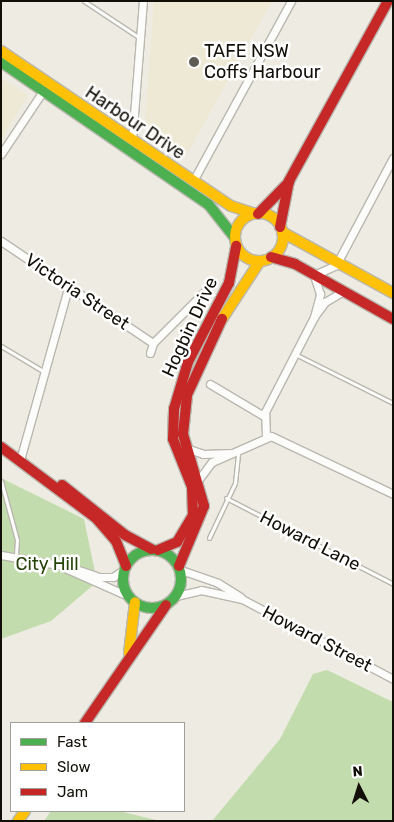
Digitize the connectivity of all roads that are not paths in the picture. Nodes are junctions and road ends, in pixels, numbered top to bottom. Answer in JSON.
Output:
{"nodes":[{"id":1,"x":84,"y":1,"type":"edge"},
{"id":2,"x":143,"y":1,"type":"edge"},
{"id":3,"x":291,"y":1,"type":"edge"},
{"id":4,"x":388,"y":1,"type":"edge"},
{"id":5,"x":140,"y":38,"type":"junction"},
{"id":6,"x":1,"y":51,"type":"edge"},
{"id":7,"x":1,"y":62,"type":"edge"},
{"id":8,"x":46,"y":87,"type":"junction"},
{"id":9,"x":132,"y":140,"type":"junction"},
{"id":10,"x":1,"y":154,"type":"edge"},
{"id":11,"x":393,"y":158,"type":"edge"},
{"id":12,"x":192,"y":181,"type":"junction"},
{"id":13,"x":290,"y":181,"type":"junction"},
{"id":14,"x":256,"y":214,"type":"junction"},
{"id":15,"x":281,"y":229,"type":"junction"},
{"id":16,"x":1,"y":241,"type":"edge"},
{"id":17,"x":236,"y":242,"type":"junction"},
{"id":18,"x":271,"y":257,"type":"junction"},
{"id":19,"x":260,"y":261,"type":"junction"},
{"id":20,"x":336,"y":265,"type":"junction"},
{"id":21,"x":314,"y":274,"type":"junction"},
{"id":22,"x":213,"y":283,"type":"dead end"},
{"id":23,"x":68,"y":288,"type":"junction"},
{"id":24,"x":343,"y":291,"type":"junction"},
{"id":25,"x":393,"y":293,"type":"edge"},
{"id":26,"x":314,"y":317,"type":"junction"},
{"id":27,"x":393,"y":319,"type":"edge"},
{"id":28,"x":153,"y":343,"type":"junction"},
{"id":29,"x":1,"y":346,"type":"edge"},
{"id":30,"x":150,"y":353,"type":"dead end"},
{"id":31,"x":295,"y":353,"type":"junction"},
{"id":32,"x":46,"y":372,"type":"junction"},
{"id":33,"x":210,"y":384,"type":"dead end"},
{"id":34,"x":393,"y":403,"type":"edge"},
{"id":35,"x":264,"y":416,"type":"junction"},
{"id":36,"x":266,"y":436,"type":"junction"},
{"id":37,"x":1,"y":447,"type":"edge"},
{"id":38,"x":186,"y":448,"type":"junction"},
{"id":39,"x":238,"y":452,"type":"junction"},
{"id":40,"x":20,"y":460,"type":"junction"},
{"id":41,"x":199,"y":479,"type":"junction"},
{"id":42,"x":1,"y":481,"type":"edge"},
{"id":43,"x":52,"y":481,"type":"junction"},
{"id":44,"x":393,"y":494,"type":"edge"},
{"id":45,"x":226,"y":498,"type":"junction"},
{"id":46,"x":209,"y":538,"type":"dead end"},
{"id":47,"x":154,"y":550,"type":"junction"},
{"id":48,"x":1,"y":554,"type":"edge"},
{"id":49,"x":16,"y":556,"type":"junction"},
{"id":50,"x":60,"y":565,"type":"junction"},
{"id":51,"x":125,"y":567,"type":"junction"},
{"id":52,"x":180,"y":568,"type":"junction"},
{"id":53,"x":393,"y":584,"type":"edge"},
{"id":54,"x":176,"y":596,"type":"junction"},
{"id":55,"x":242,"y":599,"type":"junction"},
{"id":56,"x":133,"y":600,"type":"junction"},
{"id":57,"x":167,"y":604,"type":"junction"},
{"id":58,"x":128,"y":659,"type":"junction"},
{"id":59,"x":393,"y":679,"type":"edge"},
{"id":60,"x":86,"y":722,"type":"edge"}],
"edges":[{"from":1,"to":5,"type":"lane"},
{"from":2,"to":5,"type":"street"},
{"from":3,"to":12,"type":"street"},
{"from":4,"to":13,"type":"main road"},
{"from":5,"to":9,"type":"street"},
{"from":6,"to":8,"type":"main road","name":"Harbour Drive"},
{"from":7,"to":8,"type":"main road","name":"Harbour Drive"},
{"from":8,"to":9,"type":"main road","name":"Harbour Drive"},
{"from":8,"to":10,"type":"street"},
{"from":8,"to":17,"type":"main road","name":"Harbour Drive"},
{"from":9,"to":12,"type":"main road","name":"Harbour Drive"},
{"from":11,"to":20,"type":"street"},
{"from":12,"to":14,"type":"main road","name":"Harbour Drive"},
{"from":13,"to":14,"type":"main road"},
{"from":13,"to":15,"type":"main road"},
{"from":14,"to":15,"type":"main road"},
{"from":14,"to":17,"type":"main road"},
{"from":15,"to":18,"type":"main road"},
{"from":15,"to":20,"type":"main road"},
{"from":16,"to":23,"type":"street","name":"Victoria Street"},
{"from":17,"to":19,"type":"main road"},
{"from":17,"to":47,"type":"main road","name":"Hogbin Drive"},
{"from":18,"to":19,"type":"main road"},
{"from":18,"to":21,"type":"main road"},
{"from":19,"to":38,"type":"main road","name":"Hogbin Drive"},
{"from":20,"to":21,"type":"street"},
{"from":20,"to":25,"type":"main road"},
{"from":21,"to":24,"type":"main road"},
{"from":21,"to":26,"type":"street"},
{"from":22,"to":28,"type":"street"},
{"from":23,"to":28,"type":"street","name":"Victoria Street"},
{"from":23,"to":32,"type":"street"},
{"from":24,"to":26,"type":"street"},
{"from":24,"to":27,"type":"main road"},
{"from":26,"to":31,"type":"street"},
{"from":28,"to":30,"type":"street"},
{"from":29,"to":32,"type":"lane"},
{"from":31,"to":34,"type":"lane"},
{"from":31,"to":35,"type":"street"},
{"from":32,"to":40,"type":"street"},
{"from":33,"to":35,"type":"street"},
{"from":35,"to":36,"type":"street"},
{"from":36,"to":39,"type":"street"},
{"from":36,"to":44,"type":"street"},
{"from":37,"to":40,"type":"main road"},
{"from":38,"to":39,"type":"street"},
{"from":38,"to":41,"type":"main road","name":"Hogbin Drive"},
{"from":39,"to":41,"type":"street"},
{"from":39,"to":45,"type":"lane"},
{"from":40,"to":43,"type":"main road"},
{"from":41,"to":52,"type":"main road","name":"Hogbin Drive"},
{"from":42,"to":49,"type":"lane"},
{"from":43,"to":47,"type":"main road"},
{"from":43,"to":51,"type":"main road"},
{"from":45,"to":46,"type":"lane"},
{"from":45,"to":53,"type":"lane","name":"Howard Lane"},
{"from":47,"to":51,"type":"main road"},
{"from":47,"to":52,"type":"main road"},
{"from":48,"to":49,"type":"street"},
{"from":49,"to":50,"type":"street"},
{"from":50,"to":51,"type":"street"},
{"from":50,"to":56,"type":"street"},
{"from":51,"to":56,"type":"main road"},
{"from":52,"to":54,"type":"main road"},
{"from":52,"to":55,"type":"street","name":"Howard Street"},
{"from":54,"to":55,"type":"street","name":"Howard Street"},
{"from":54,"to":57,"type":"main road"},
{"from":55,"to":59,"type":"street","name":"Howard Street"},
{"from":56,"to":57,"type":"main road"},
{"from":56,"to":58,"type":"main road"},
{"from":57,"to":58,"type":"main road"},
{"from":58,"to":60,"type":"main road"}]}
